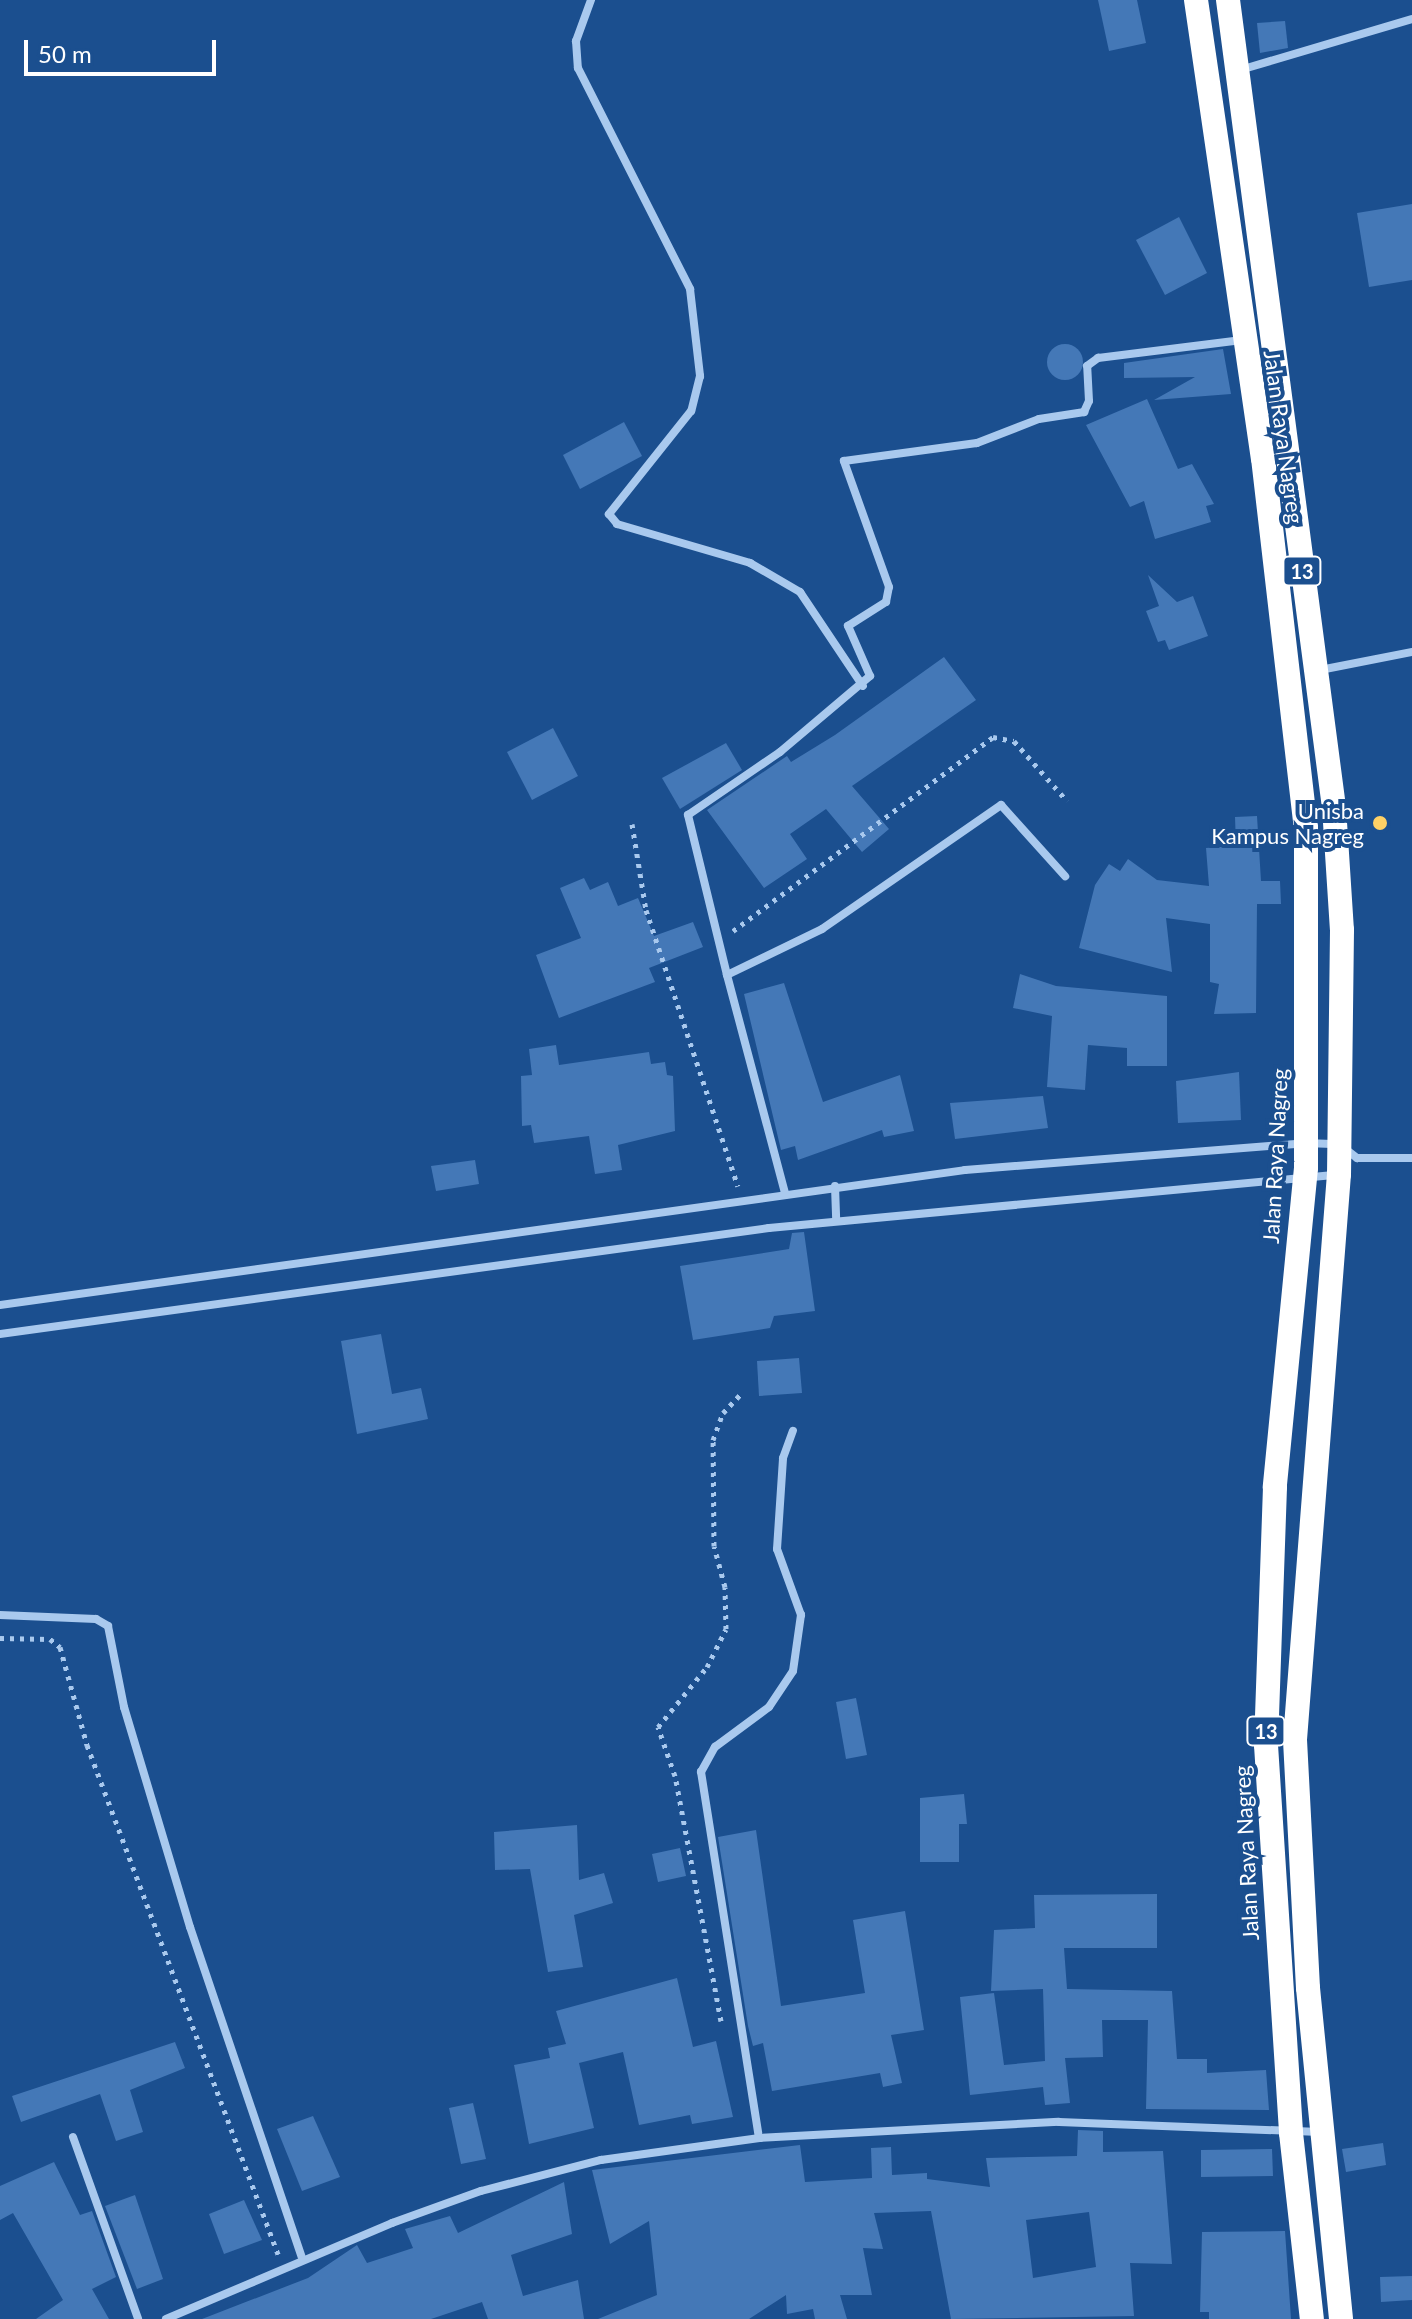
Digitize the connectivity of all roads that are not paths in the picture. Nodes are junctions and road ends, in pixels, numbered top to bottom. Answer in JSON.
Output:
{"nodes":[{"id":1,"x":591,"y":0,"type":"edge"},
{"id":2,"x":1196,"y":0,"type":"edge"},
{"id":3,"x":1228,"y":0,"type":"edge"},
{"id":4,"x":1412,"y":19,"type":"edge"},
{"id":5,"x":1235,"y":71,"type":"junction"},
{"id":6,"x":1245,"y":340,"type":"junction"},
{"id":7,"x":1412,"y":652,"type":"edge"},
{"id":8,"x":1315,"y":671,"type":"junction"},
{"id":9,"x":863,"y":686,"type":"junction"},
{"id":10,"x":1065,"y":876,"type":"dead end"},
{"id":11,"x":727,"y":975,"type":"junction"},
{"id":12,"x":1305,"y":1143,"type":"junction"},
{"id":13,"x":1345,"y":1158,"type":"junction"},
{"id":14,"x":1412,"y":1158,"type":"edge"},
{"id":15,"x":1304,"y":1182,"type":"junction"},
{"id":16,"x":835,"y":1186,"type":"junction"},
{"id":17,"x":785,"y":1193,"type":"junction"},
{"id":18,"x":836,"y":1220,"type":"junction"},
{"id":19,"x":0,"y":1305,"type":"edge"},
{"id":20,"x":0,"y":1334,"type":"edge"},
{"id":21,"x":793,"y":1431,"type":"dead end"},
{"id":22,"x":0,"y":1615,"type":"edge"},
{"id":23,"x":1320,"y":2132,"type":"junction"},
{"id":24,"x":1291,"y":2133,"type":"junction"},
{"id":25,"x":73,"y":2137,"type":"dead end"},
{"id":26,"x":759,"y":2138,"type":"junction"},
{"id":27,"x":302,"y":2257,"type":"junction"},
{"id":28,"x":138,"y":2319,"type":"edge"},
{"id":29,"x":166,"y":2319,"type":"edge"},
{"id":30,"x":1312,"y":2319,"type":"edge"},
{"id":31,"x":1341,"y":2319,"type":"edge"}],
"edges":[{"from":1,"to":9,"type":"street"},
{"from":2,"to":6,"type":"highway","name":"Jalan Raya Nagreg","number":"13"},
{"from":3,"to":5,"type":"highway","name":"Jalan Raya Nagreg","number":"13"},
{"from":4,"to":5,"type":"street"},
{"from":5,"to":8,"type":"highway","name":"Jalan Raya Nagreg","number":"13"},
{"from":6,"to":9,"type":"street"},
{"from":6,"to":12,"type":"highway","name":"Jalan Raya Nagreg","number":"13"},
{"from":7,"to":8,"type":"street"},
{"from":8,"to":13,"type":"highway","name":"Jalan Raya Nagreg","number":"13"},
{"from":9,"to":11,"type":"street"},
{"from":10,"to":11,"type":"street"},
{"from":11,"to":17,"type":"street"},
{"from":12,"to":13,"type":"street"},
{"from":12,"to":15,"type":"highway","name":"Jalan Raya Nagreg","number":"13"},
{"from":12,"to":16,"type":"street"},
{"from":13,"to":14,"type":"street"},
{"from":13,"to":15,"type":"street"},
{"from":13,"to":23,"type":"highway","name":"Jalan Raya Nagreg","number":"13"},
{"from":15,"to":18,"type":"street"},
{"from":15,"to":24,"type":"highway","name":"Jalan Raya Nagreg","number":"13"},
{"from":16,"to":17,"type":"street"},
{"from":16,"to":18,"type":"street"},
{"from":17,"to":19,"type":"street"},
{"from":18,"to":20,"type":"street"},
{"from":21,"to":26,"type":"street"},
{"from":22,"to":27,"type":"street"},
{"from":23,"to":24,"type":"street"},
{"from":23,"to":31,"type":"highway","name":"Jalan Raya Nagreg","number":"13"},
{"from":24,"to":26,"type":"street"},
{"from":24,"to":30,"type":"highway","name":"Jalan Raya Nagreg","number":"13"},
{"from":25,"to":28,"type":"street"},
{"from":26,"to":27,"type":"street"},
{"from":27,"to":29,"type":"street"}]}
